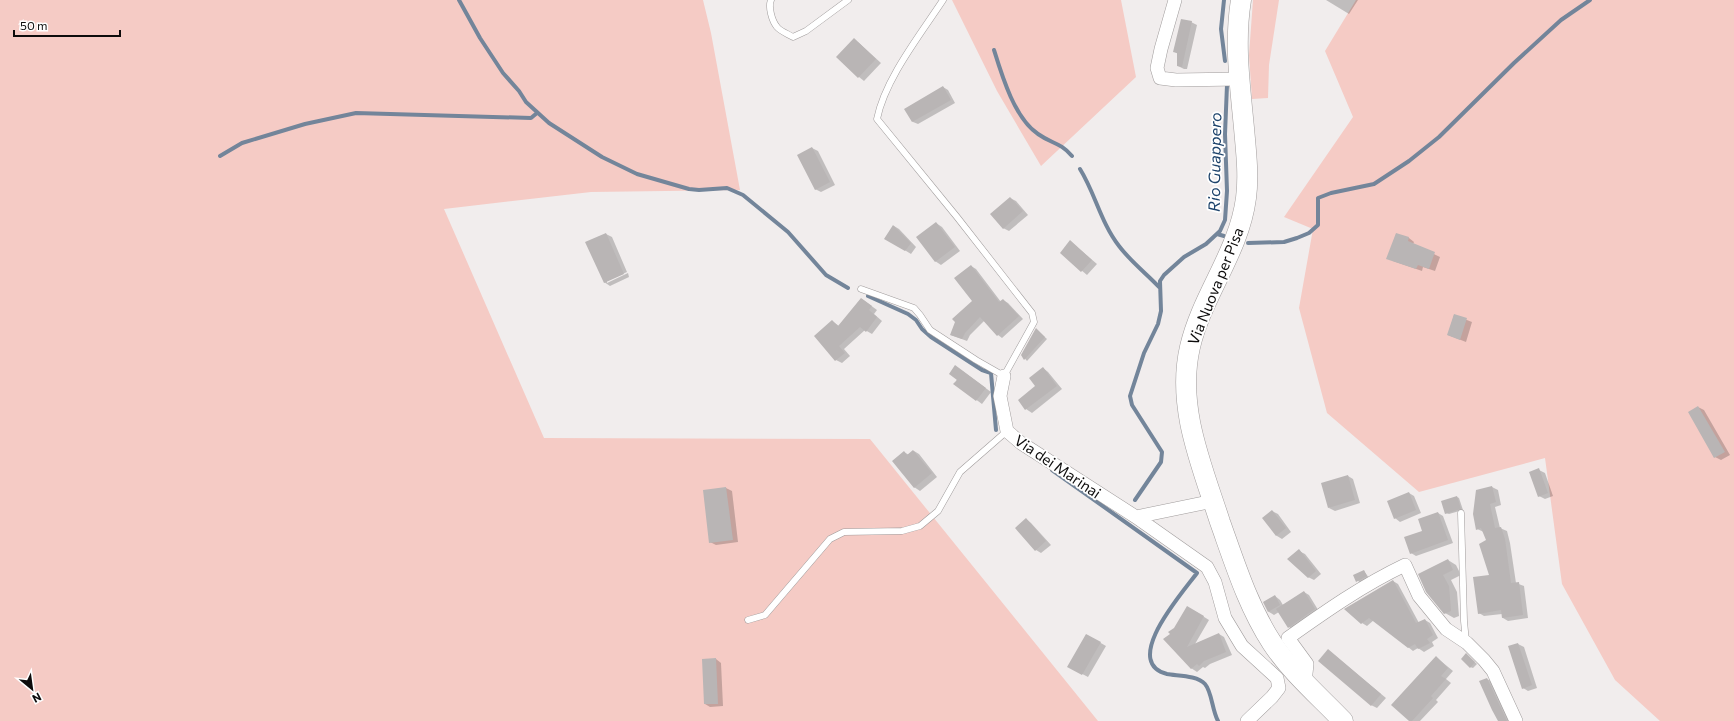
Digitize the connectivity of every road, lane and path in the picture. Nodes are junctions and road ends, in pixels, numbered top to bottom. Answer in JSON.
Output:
{"nodes":[{"id":1,"x":771,"y":0,"type":"edge"},
{"id":2,"x":848,"y":0,"type":"edge"},
{"id":3,"x":943,"y":0,"type":"edge"},
{"id":4,"x":1175,"y":0,"type":"edge"},
{"id":5,"x":1241,"y":0,"type":"edge"},
{"id":6,"x":1239,"y":79,"type":"junction"},
{"id":7,"x":861,"y":289,"type":"dead end"},
{"id":8,"x":1004,"y":376,"type":"junction"},
{"id":9,"x":1007,"y":431,"type":"junction"},
{"id":10,"x":1214,"y":501,"type":"junction"},
{"id":11,"x":1461,"y":513,"type":"dead end"},
{"id":12,"x":1136,"y":517,"type":"junction"},
{"id":13,"x":748,"y":620,"type":"dead end"},
{"id":14,"x":1466,"y":643,"type":"junction"},
{"id":15,"x":1305,"y":683,"type":"junction"},
{"id":16,"x":1247,"y":721,"type":"edge"},
{"id":17,"x":1343,"y":721,"type":"edge"},
{"id":18,"x":1516,"y":721,"type":"edge"}],
"edges":[{"from":1,"to":2,"type":"lane"},
{"from":3,"to":8,"type":"lane"},
{"from":4,"to":6,"type":"street"},
{"from":5,"to":6,"type":"main road","name":"Via Nuova per Pisa"},
{"from":6,"to":10,"type":"main road","name":"Via Nuova per Pisa"},
{"from":7,"to":8,"type":"lane"},
{"from":8,"to":9,"type":"street","name":"Via dei Marinai"},
{"from":9,"to":12,"type":"street","name":"Via dei Marinai"},
{"from":9,"to":13,"type":"lane"},
{"from":10,"to":12,"type":"street"},
{"from":10,"to":15,"type":"main road","name":"Via Nuova per Pisa"},
{"from":11,"to":14,"type":"lane"},
{"from":12,"to":16,"type":"street","name":"Via dei Marinai"},
{"from":14,"to":15,"type":"street"},
{"from":14,"to":18,"type":"street"},
{"from":15,"to":17,"type":"main road","name":"Via Nuova per Pisa"}]}
